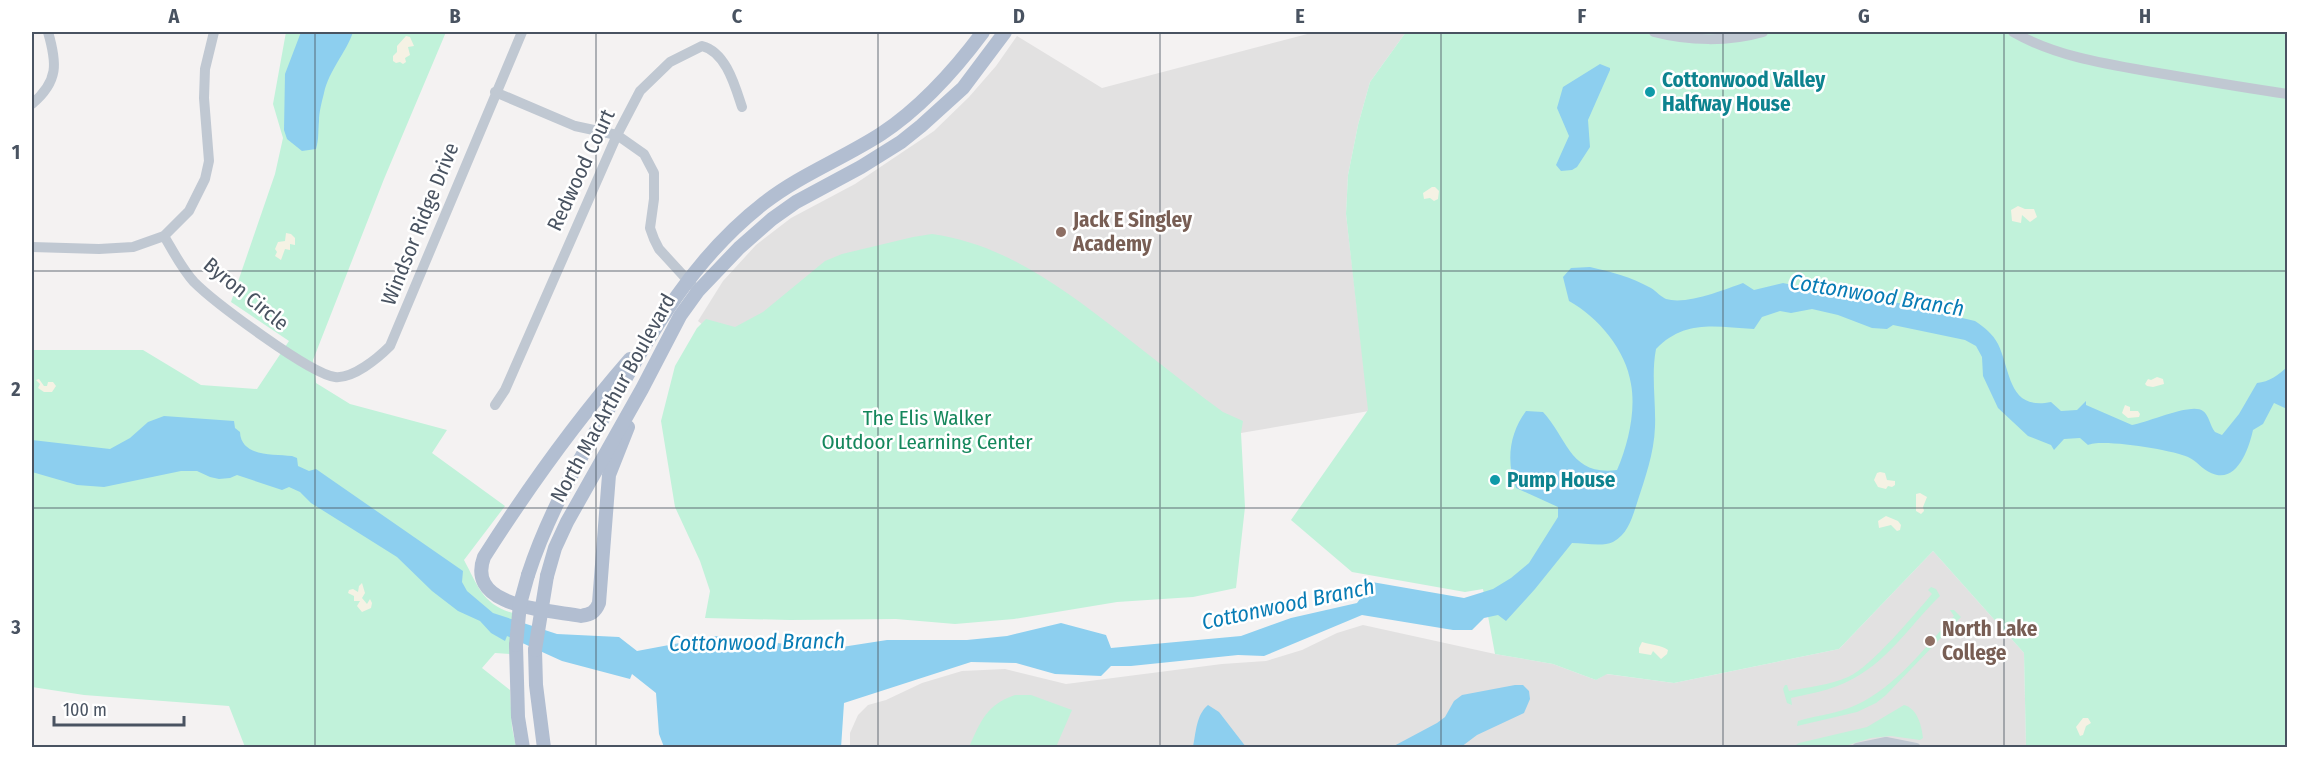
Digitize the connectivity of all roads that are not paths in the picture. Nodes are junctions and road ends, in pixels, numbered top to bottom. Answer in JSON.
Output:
{"nodes":[{"id":1,"x":48,"y":32,"type":"edge"},
{"id":2,"x":214,"y":32,"type":"edge"},
{"id":3,"x":522,"y":32,"type":"edge"},
{"id":4,"x":983,"y":32,"type":"edge"},
{"id":5,"x":1005,"y":32,"type":"edge"},
{"id":6,"x":1654,"y":32,"type":"edge"},
{"id":7,"x":1763,"y":32,"type":"edge"},
{"id":8,"x":2013,"y":32,"type":"edge"},
{"id":9,"x":495,"y":92,"type":"junction"},
{"id":10,"x":2288,"y":94,"type":"edge"},
{"id":11,"x":32,"y":104,"type":"edge"},
{"id":12,"x":742,"y":107,"type":"dead end"},
{"id":13,"x":617,"y":135,"type":"junction"},
{"id":14,"x":164,"y":236,"type":"junction"},
{"id":15,"x":32,"y":247,"type":"edge"},
{"id":16,"x":687,"y":280,"type":"junction"},
{"id":17,"x":698,"y":291,"type":"junction"},
{"id":18,"x":650,"y":337,"type":"junction"},
{"id":19,"x":308,"y":366,"type":"joint"},
{"id":20,"x":642,"y":390,"type":"junction"},
{"id":21,"x":495,"y":405,"type":"dead end"},
{"id":22,"x":523,"y":747,"type":"edge"},
{"id":23,"x":544,"y":747,"type":"edge"},
{"id":24,"x":1857,"y":747,"type":"edge"},
{"id":25,"x":1916,"y":747,"type":"edge"}],
"edges":[{"from":1,"to":11,"type":"street"},
{"from":2,"to":14,"type":"street"},
{"from":3,"to":9,"type":"street","name":"Windsor Ridge Drive"},
{"from":4,"to":16,"type":"main road","name":"North MacArthur Boulevard"},
{"from":5,"to":17,"type":"main road","name":"North MacArthur Boulevard"},
{"from":6,"to":7,"type":"street"},
{"from":8,"to":10,"type":"street"},
{"from":9,"to":13,"type":"street"},
{"from":9,"to":19,"type":"street","name":"Windsor Ridge Drive"},
{"from":12,"to":13,"type":"street","name":"Redwood Court"},
{"from":13,"to":16,"type":"street"},
{"from":13,"to":21,"type":"street","name":"Redwood Court"},
{"from":14,"to":15,"type":"street"},
{"from":14,"to":19,"type":"street","name":"Byron Circle"},
{"from":16,"to":17,"type":"street"},
{"from":16,"to":18,"type":"main road","name":"North MacArthur Boulevard"},
{"from":17,"to":20,"type":"main road","name":"North MacArthur Boulevard"},
{"from":18,"to":20,"type":"main road"},
{"from":18,"to":22,"type":"main road","name":"North MacArthur Boulevard","bridge":true},
{"from":20,"to":23,"type":"main road","name":"North MacArthur Boulevard","bridge":true},
{"from":24,"to":25,"type":"street"}]}
